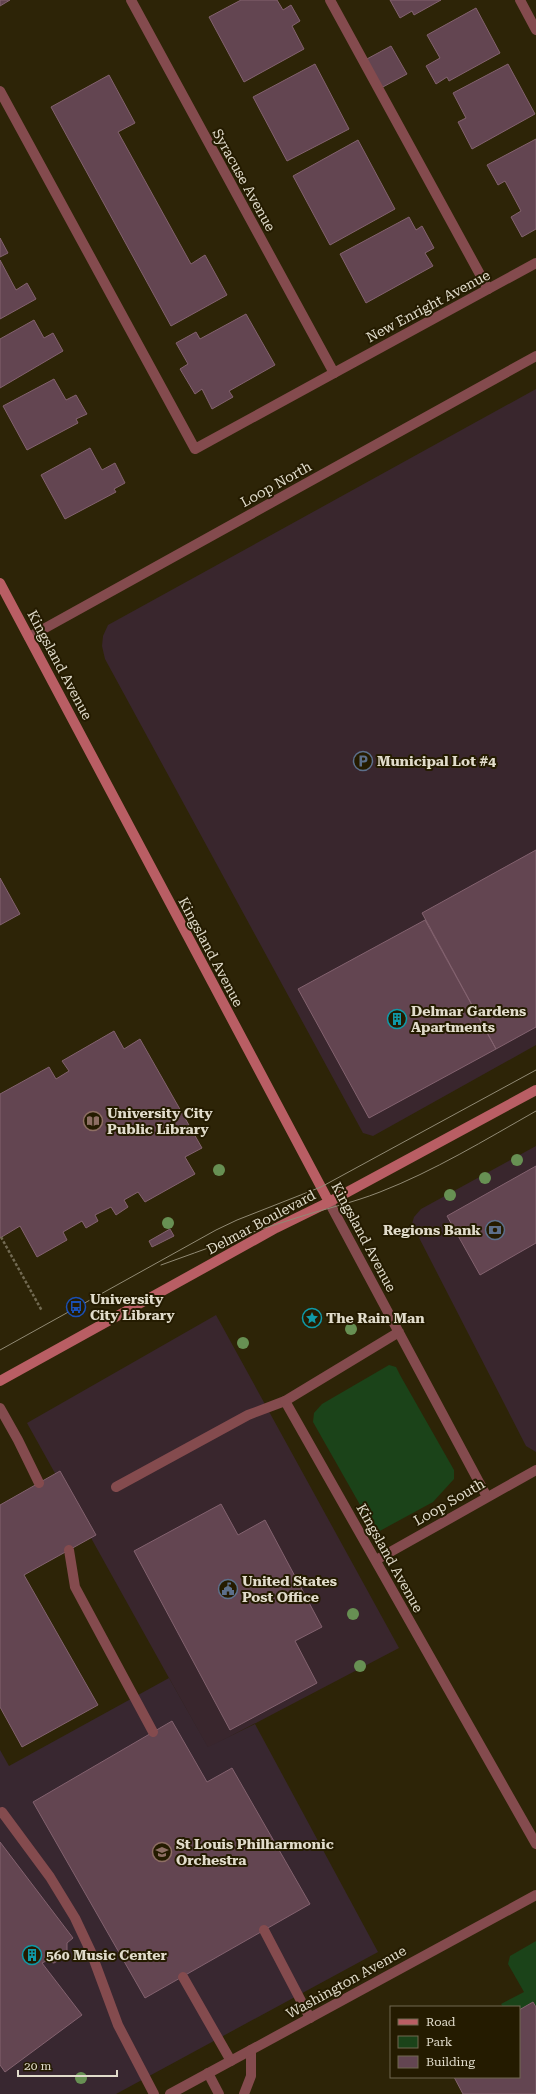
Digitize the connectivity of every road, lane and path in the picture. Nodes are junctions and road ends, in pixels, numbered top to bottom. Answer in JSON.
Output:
{"nodes":[{"id":1,"x":131,"y":0,"type":"edge"},
{"id":2,"x":330,"y":0,"type":"edge"},
{"id":3,"x":520,"y":0,"type":"edge"},
{"id":4,"x":536,"y":30,"type":"edge"},
{"id":5,"x":0,"y":91,"type":"edge"},
{"id":6,"x":536,"y":263,"type":"edge"},
{"id":7,"x":488,"y":289,"type":"junction"},
{"id":8,"x":536,"y":356,"type":"edge"},
{"id":9,"x":334,"y":373,"type":"junction"},
{"id":10,"x":0,"y":583,"type":"edge"},
{"id":11,"x":29,"y":638,"type":"junction"},
{"id":12,"x":536,"y":1090,"type":"edge"},
{"id":13,"x":329,"y":1202,"type":"junction"},
{"id":14,"x":1,"y":1237,"type":"dead end"},
{"id":15,"x":42,"y":1311,"type":"dead end"},
{"id":16,"x":399,"y":1332,"type":"junction"},
{"id":17,"x":0,"y":1381,"type":"edge"},
{"id":18,"x":285,"y":1400,"type":"junction"},
{"id":19,"x":0,"y":1408,"type":"edge"},
{"id":20,"x":536,"y":1470,"type":"edge"},
{"id":21,"x":39,"y":1483,"type":"dead end"},
{"id":22,"x":116,"y":1488,"type":"dead end"},
{"id":23,"x":487,"y":1496,"type":"junction"},
{"id":24,"x":69,"y":1550,"type":"dead end"},
{"id":25,"x":376,"y":1560,"type":"junction"},
{"id":26,"x":153,"y":1732,"type":"dead end"},
{"id":27,"x":2,"y":1812,"type":"dead end"},
{"id":28,"x":536,"y":1844,"type":"edge"},
{"id":29,"x":536,"y":1895,"type":"edge"},
{"id":30,"x":264,"y":1930,"type":"dead end"},
{"id":31,"x":183,"y":1976,"type":"dead end"},
{"id":32,"x":310,"y":2018,"type":"junction"},
{"id":33,"x":251,"y":2050,"type":"junction"},
{"id":34,"x":231,"y":2061,"type":"junction"},
{"id":35,"x":208,"y":2074,"type":"junction"},
{"id":36,"x":154,"y":2094,"type":"edge"},
{"id":37,"x":170,"y":2094,"type":"edge"},
{"id":38,"x":219,"y":2094,"type":"edge"},
{"id":39,"x":244,"y":2094,"type":"edge"}],
"edges":[{"from":1,"to":9,"type":"street","name":"Syracuse Avenue"},
{"from":2,"to":7,"type":"street"},
{"from":3,"to":4,"type":"street"},
{"from":5,"to":9,"type":"street","name":"New Enright Avenue"},
{"from":6,"to":7,"type":"street","name":"New Enright Avenue"},
{"from":7,"to":9,"type":"street","name":"New Enright Avenue"},
{"from":8,"to":11,"type":"street","name":"Loop North"},
{"from":10,"to":11,"type":"street","name":"Kingsland Avenue"},
{"from":11,"to":13,"type":"street","name":"Kingsland Avenue"},
{"from":12,"to":13,"type":"street","name":"Delmar Boulevard"},
{"from":13,"to":16,"type":"street","name":"Kingsland Avenue"},
{"from":13,"to":17,"type":"street","name":"Delmar Boulevard"},
{"from":14,"to":15,"type":"path"},
{"from":16,"to":18,"type":"street"},
{"from":16,"to":23,"type":"street","name":"Kingsland Avenue"},
{"from":18,"to":22,"type":"street"},
{"from":18,"to":25,"type":"street","name":"Kingsland Avenue"},
{"from":19,"to":21,"type":"street"},
{"from":20,"to":23,"type":"street","name":"Loop South"},
{"from":23,"to":25,"type":"street","name":"Loop South"},
{"from":24,"to":26,"type":"street"},
{"from":25,"to":28,"type":"street","name":"Kingsland Avenue"},
{"from":27,"to":36,"type":"street"},
{"from":29,"to":32,"type":"street","name":"Washington Avenue"},
{"from":30,"to":32,"type":"street"},
{"from":31,"to":34,"type":"street"},
{"from":32,"to":33,"type":"street","name":"Washington Avenue"},
{"from":33,"to":34,"type":"street","name":"Washington Avenue"},
{"from":33,"to":39,"type":"street"},
{"from":34,"to":35,"type":"street","name":"Washington Avenue"},
{"from":35,"to":37,"type":"street","name":"Washington Avenue"},
{"from":35,"to":38,"type":"street"}]}
